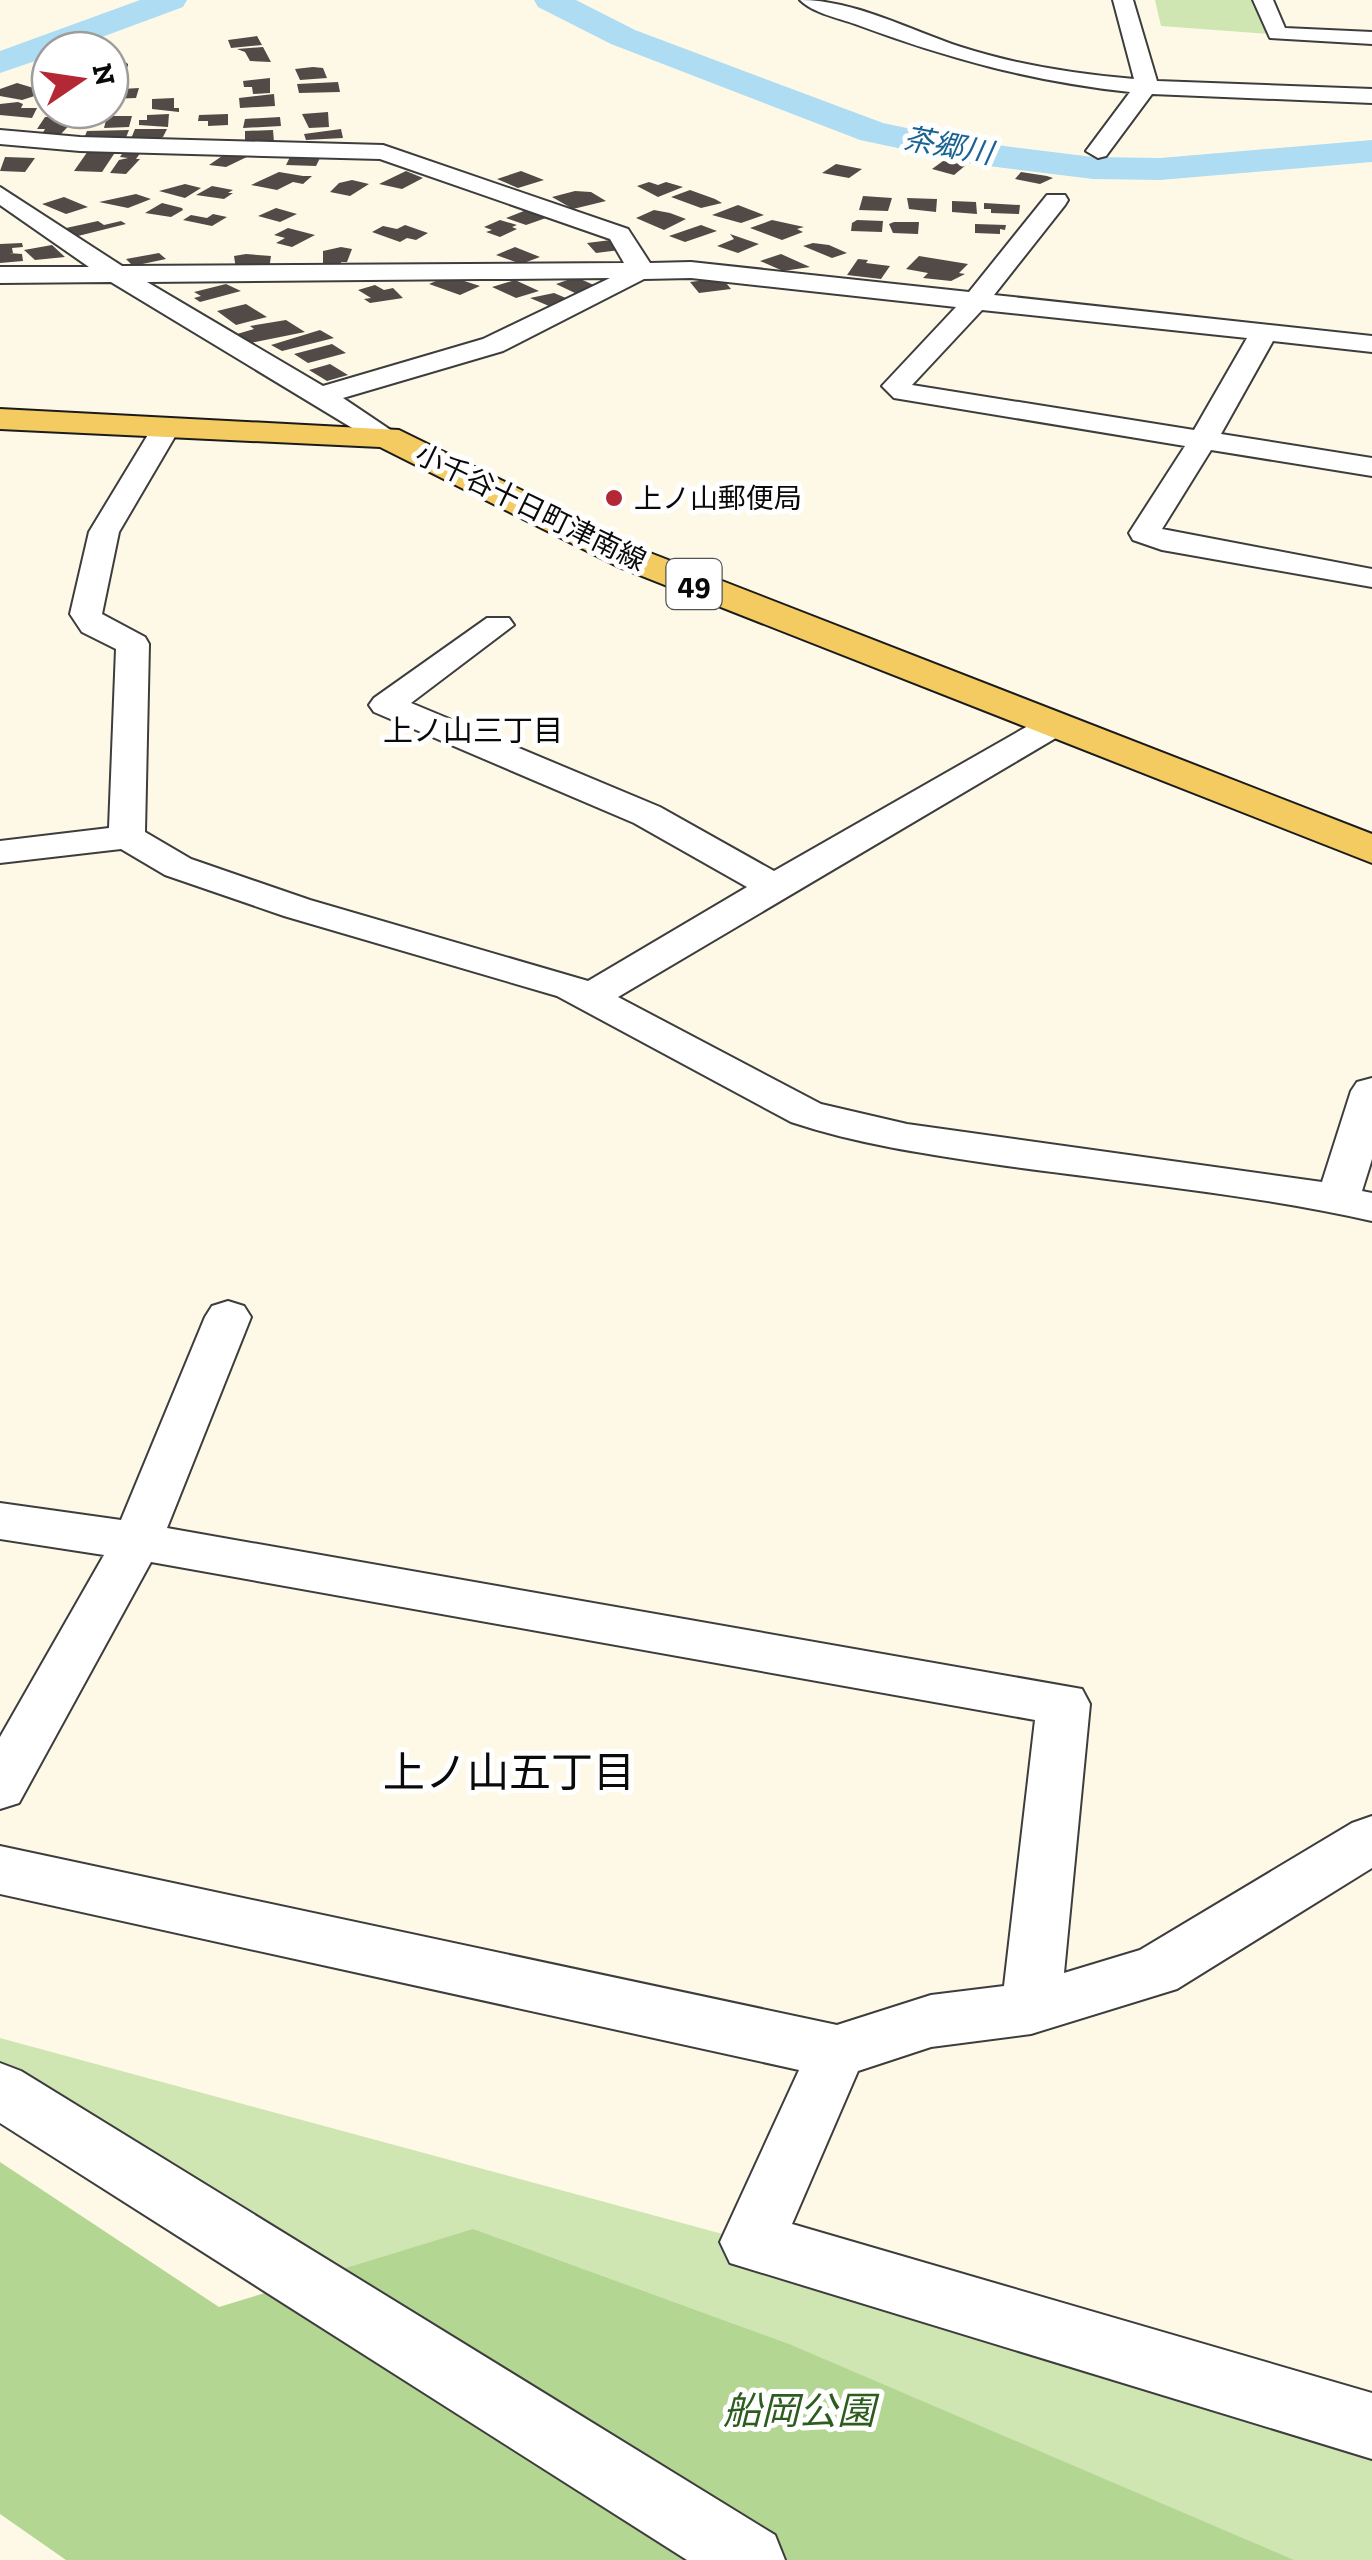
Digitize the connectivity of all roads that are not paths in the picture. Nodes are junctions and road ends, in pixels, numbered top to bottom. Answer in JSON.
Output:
{"nodes":[{"id":1,"x":810,"y":0,"type":"edge"},
{"id":2,"x":1123,"y":0,"type":"edge"},
{"id":3,"x":1263,"y":0,"type":"edge"},
{"id":4,"x":1372,"y":38,"type":"edge"},
{"id":5,"x":1146,"y":85,"type":"junction"},
{"id":6,"x":1372,"y":96,"type":"edge"},
{"id":7,"x":0,"y":137,"type":"edge"},
{"id":8,"x":1098,"y":151,"type":"dead end"},
{"id":9,"x":0,"y":194,"type":"edge"},
{"id":10,"x":1056,"y":200,"type":"dead end"},
{"id":11,"x":644,"y":272,"type":"junction"},
{"id":12,"x":0,"y":275,"type":"edge"},
{"id":13,"x":118,"y":276,"type":"junction"},
{"id":14,"x":976,"y":301,"type":"junction"},
{"id":15,"x":1265,"y":331,"type":"junction"},
{"id":16,"x":1372,"y":344,"type":"edge"},
{"id":17,"x":320,"y":396,"type":"junction"},
{"id":18,"x":0,"y":419,"type":"edge"},
{"id":19,"x":166,"y":428,"type":"junction"},
{"id":20,"x":387,"y":437,"type":"junction"},
{"id":21,"x":1204,"y":440,"type":"junction"},
{"id":22,"x":1372,"y":466,"type":"edge"},
{"id":23,"x":1372,"y":578,"type":"edge"},
{"id":24,"x":498,"y":625,"type":"dead end"},
{"id":25,"x":1054,"y":725,"type":"junction"},
{"id":26,"x":127,"y":836,"type":"junction"},
{"id":27,"x":1372,"y":850,"type":"edge"},
{"id":28,"x":0,"y":852,"type":"edge"},
{"id":29,"x":774,"y":887,"type":"junction"},
{"id":30,"x":591,"y":997,"type":"junction"},
{"id":31,"x":1372,"y":1090,"type":"edge"},
{"id":32,"x":1355,"y":1203,"type":"edge"},
{"id":33,"x":228,"y":1316,"type":"dead end"},
{"id":34,"x":0,"y":1521,"type":"edge"},
{"id":35,"x":137,"y":1541,"type":"junction"},
{"id":36,"x":0,"y":1787,"type":"edge"},
{"id":37,"x":1372,"y":1839,"type":"edge"},
{"id":38,"x":0,"y":1870,"type":"edge"},
{"id":39,"x":1032,"y":2008,"type":"junction"},
{"id":40,"x":837,"y":2052,"type":"junction"},
{"id":41,"x":0,"y":2090,"type":"edge"},
{"id":42,"x":1372,"y":2426,"type":"edge"},
{"id":43,"x":750,"y":2560,"type":"edge"}],
"edges":[{"from":1,"to":5,"type":"street"},
{"from":2,"to":5,"type":"street"},
{"from":3,"to":4,"type":"street"},
{"from":5,"to":6,"type":"street"},
{"from":5,"to":8,"type":"street"},
{"from":7,"to":11,"type":"street"},
{"from":9,"to":13,"type":"street"},
{"from":10,"to":14,"type":"street"},
{"from":11,"to":13,"type":"street"},
{"from":11,"to":14,"type":"street"},
{"from":11,"to":17,"type":"street"},
{"from":12,"to":13,"type":"street"},
{"from":13,"to":17,"type":"street"},
{"from":14,"to":15,"type":"street"},
{"from":14,"to":21,"type":"street"},
{"from":15,"to":16,"type":"street"},
{"from":15,"to":21,"type":"street"},
{"from":17,"to":20,"type":"street"},
{"from":18,"to":19,"type":"main road","name":"小千谷十日町津南線","number":"49"},
{"from":19,"to":20,"type":"main road","name":"小千谷十日町津南線","number":"49"},
{"from":19,"to":26,"type":"street"},
{"from":20,"to":25,"type":"main road","name":"小千谷十日町津南線","number":"49"},
{"from":21,"to":22,"type":"street"},
{"from":21,"to":23,"type":"street"},
{"from":24,"to":29,"type":"street"},
{"from":25,"to":27,"type":"main road","name":"小千谷十日町津南線","number":"49"},
{"from":25,"to":29,"type":"street"},
{"from":26,"to":28,"type":"street"},
{"from":26,"to":30,"type":"street"},
{"from":29,"to":30,"type":"street"},
{"from":30,"to":32,"type":"street"},
{"from":31,"to":32,"type":"street"},
{"from":33,"to":35,"type":"street"},
{"from":34,"to":35,"type":"street"},
{"from":35,"to":36,"type":"street"},
{"from":35,"to":39,"type":"street"},
{"from":37,"to":39,"type":"street"},
{"from":38,"to":40,"type":"street"},
{"from":39,"to":40,"type":"street"},
{"from":40,"to":42,"type":"street"},
{"from":41,"to":43,"type":"street"}]}
